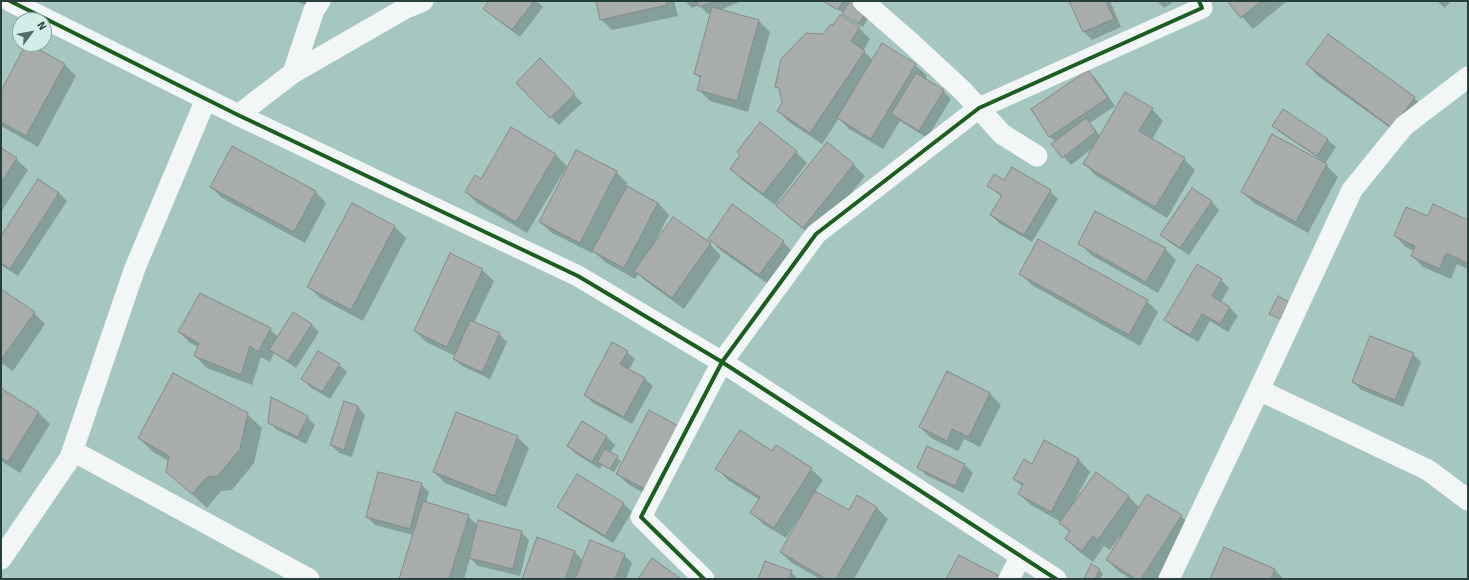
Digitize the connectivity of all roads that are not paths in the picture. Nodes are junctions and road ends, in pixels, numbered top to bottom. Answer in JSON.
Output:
{"nodes":[{"id":1,"x":320,"y":1,"type":"edge"},
{"id":2,"x":423,"y":1,"type":"edge"},
{"id":3,"x":863,"y":1,"type":"edge"},
{"id":4,"x":1199,"y":1,"type":"edge"},
{"id":5,"x":14,"y":2,"type":"edge"},
{"id":6,"x":293,"y":73,"type":"junction"},
{"id":7,"x":1468,"y":77,"type":"edge"},
{"id":8,"x":206,"y":99,"type":"junction"},
{"id":9,"x":979,"y":108,"type":"junction"},
{"id":10,"x":238,"y":115,"type":"junction"},
{"id":11,"x":1037,"y":156,"type":"dead end"},
{"id":12,"x":722,"y":362,"type":"junction"},
{"id":13,"x":1259,"y":390,"type":"junction"},
{"id":14,"x":73,"y":451,"type":"junction"},
{"id":15,"x":1468,"y":500,"type":"edge"},
{"id":16,"x":1021,"y":556,"type":"junction"},
{"id":17,"x":1,"y":559,"type":"edge"},
{"id":18,"x":309,"y":579,"type":"edge"},
{"id":19,"x":704,"y":579,"type":"edge"},
{"id":20,"x":1009,"y":579,"type":"edge"},
{"id":21,"x":1056,"y":579,"type":"edge"},
{"id":22,"x":1169,"y":579,"type":"edge"}],
"edges":[{"from":1,"to":6,"type":"street"},
{"from":2,"to":6,"type":"street"},
{"from":3,"to":9,"type":"street"},
{"from":4,"to":9,"type":"street"},
{"from":5,"to":8,"type":"street"},
{"from":6,"to":10,"type":"street"},
{"from":7,"to":13,"type":"street"},
{"from":8,"to":10,"type":"street"},
{"from":8,"to":14,"type":"street"},
{"from":9,"to":11,"type":"street"},
{"from":9,"to":12,"type":"street"},
{"from":10,"to":12,"type":"street"},
{"from":12,"to":16,"type":"street"},
{"from":12,"to":19,"type":"street"},
{"from":13,"to":15,"type":"street"},
{"from":13,"to":22,"type":"street"},
{"from":14,"to":17,"type":"street"},
{"from":14,"to":18,"type":"street"},
{"from":16,"to":20,"type":"street"},
{"from":16,"to":21,"type":"street"}]}
